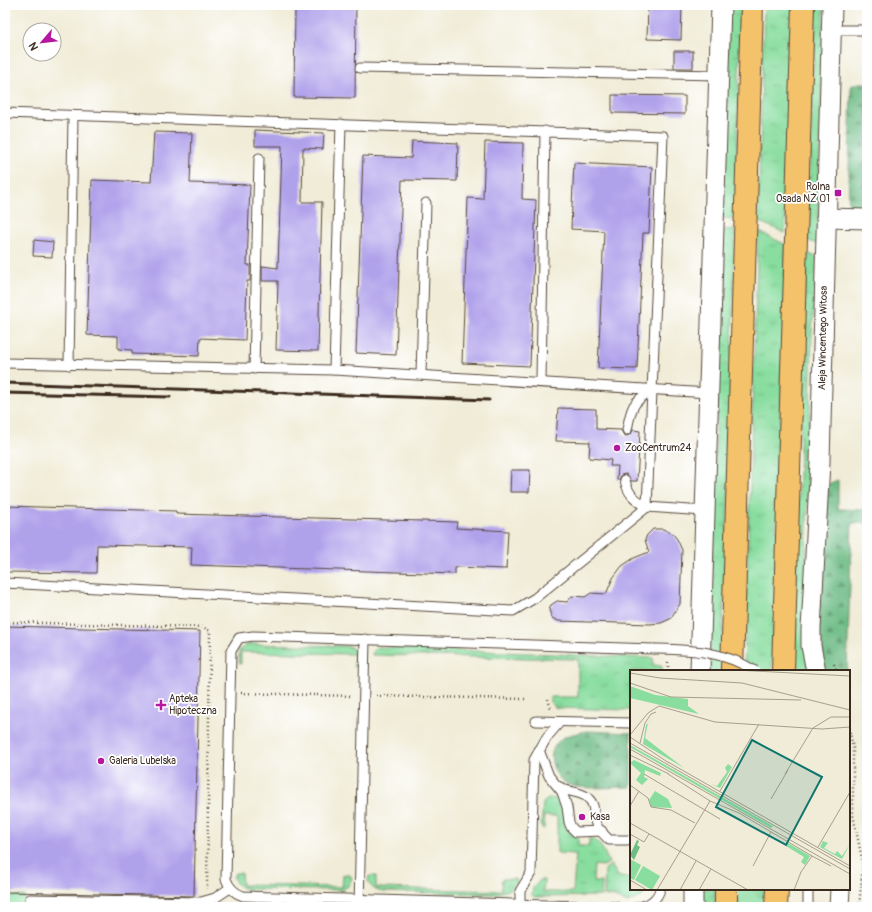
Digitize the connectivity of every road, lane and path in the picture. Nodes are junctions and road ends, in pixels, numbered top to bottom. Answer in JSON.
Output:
{"nodes":[{"id":1,"x":721,"y":5,"type":"edge"},
{"id":2,"x":752,"y":5,"type":"edge"},
{"id":3,"x":803,"y":5,"type":"edge"},
{"id":4,"x":832,"y":5,"type":"edge"},
{"id":5,"x":831,"y":30,"type":"junction"},
{"id":6,"x":867,"y":30,"type":"edge"},
{"id":7,"x":360,"y":68,"type":"dead end"},
{"id":8,"x":719,"y":75,"type":"junction"},
{"id":9,"x":5,"y":113,"type":"edge"},
{"id":10,"x":73,"y":116,"type":"junction"},
{"id":11,"x":341,"y":124,"type":"junction"},
{"id":12,"x":545,"y":130,"type":"junction"},
{"id":13,"x":258,"y":158,"type":"dead end"},
{"id":14,"x":426,"y":203,"type":"dead end"},
{"id":15,"x":826,"y":218,"type":"junction"},
{"id":16,"x":867,"y":219,"type":"edge"},
{"id":17,"x":5,"y":363,"type":"edge"},
{"id":18,"x":69,"y":365,"type":"junction"},
{"id":19,"x":254,"y":369,"type":"junction"},
{"id":20,"x":334,"y":370,"type":"junction"},
{"id":21,"x":421,"y":374,"type":"junction"},
{"id":22,"x":541,"y":382,"type":"junction"},
{"id":23,"x":652,"y":390,"type":"junction"},
{"id":24,"x":709,"y":393,"type":"junction"},
{"id":25,"x":627,"y":430,"type":"dead end"},
{"id":26,"x":625,"y":480,"type":"dead end"},
{"id":27,"x":647,"y":507,"type":"junction"},
{"id":28,"x":704,"y":511,"type":"junction"},
{"id":29,"x":5,"y":583,"type":"edge"},
{"id":30,"x":5,"y":622,"type":"edge"},
{"id":31,"x":365,"y":639,"type":"junction"},
{"id":32,"x":668,"y":660,"type":"dead end"},
{"id":33,"x":668,"y":670,"type":"edge"},
{"id":34,"x":700,"y":670,"type":"edge"},
{"id":35,"x":732,"y":670,"type":"edge"},
{"id":36,"x":754,"y":670,"type":"edge"},
{"id":37,"x":783,"y":670,"type":"edge"},
{"id":38,"x":816,"y":670,"type":"edge"},
{"id":39,"x":209,"y":693,"type":"junction"},
{"id":40,"x":215,"y":693,"type":"dead end"},
{"id":41,"x":238,"y":693,"type":"dead end"},
{"id":42,"x":355,"y":696,"type":"dead end"},
{"id":43,"x":372,"y":696,"type":"dead end"},
{"id":44,"x":526,"y":699,"type":"dead end"},
{"id":45,"x":536,"y":721,"type":"dead end"},
{"id":46,"x":559,"y":723,"type":"junction"},
{"id":47,"x":630,"y":723,"type":"edge"},
{"id":48,"x":850,"y":733,"type":"edge"},
{"id":49,"x":539,"y":750,"type":"junction"},
{"id":50,"x":555,"y":784,"type":"junction"},
{"id":51,"x":602,"y":831,"type":"junction"},
{"id":52,"x":627,"y":840,"type":"dead end"},
{"id":53,"x":230,"y":888,"type":"junction"},
{"id":54,"x":659,"y":890,"type":"edge"},
{"id":55,"x":693,"y":890,"type":"edge"},
{"id":56,"x":726,"y":890,"type":"edge"},
{"id":57,"x":777,"y":890,"type":"edge"},
{"id":58,"x":808,"y":890,"type":"edge"},
{"id":59,"x":840,"y":890,"type":"edge"},
{"id":60,"x":207,"y":891,"type":"dead end"},
{"id":61,"x":30,"y":899,"type":"dead end"},
{"id":62,"x":359,"y":903,"type":"edge"},
{"id":63,"x":520,"y":904,"type":"junction"},
{"id":64,"x":616,"y":907,"type":"edge"},
{"id":65,"x":638,"y":907,"type":"edge"},
{"id":66,"x":693,"y":907,"type":"edge"},
{"id":67,"x":726,"y":907,"type":"edge"},
{"id":68,"x":776,"y":907,"type":"edge"},
{"id":69,"x":808,"y":907,"type":"edge"},
{"id":70,"x":839,"y":907,"type":"edge"},
{"id":71,"x":859,"y":907,"type":"edge"}],
"edges":[{"from":1,"to":8,"type":"street"},
{"from":2,"to":35,"type":"main road"},
{"from":3,"to":37,"type":"main road"},
{"from":4,"to":5,"type":"street","name":"Aleja Wincentego Witosa"},
{"from":5,"to":6,"type":"lane"},
{"from":5,"to":15,"type":"street","name":"Aleja Wincentego Witosa"},
{"from":7,"to":8,"type":"lane"},
{"from":8,"to":24,"type":"street"},
{"from":9,"to":10,"type":"lane"},
{"from":10,"to":11,"type":"lane"},
{"from":10,"to":18,"type":"lane"},
{"from":11,"to":12,"type":"lane"},
{"from":11,"to":20,"type":"lane"},
{"from":12,"to":22,"type":"lane"},
{"from":12,"to":23,"type":"lane"},
{"from":13,"to":19,"type":"lane"},
{"from":14,"to":21,"type":"lane"},
{"from":15,"to":16,"type":"street"},
{"from":15,"to":38,"type":"street","name":"Aleja Wincentego Witosa"},
{"from":17,"to":18,"type":"lane"},
{"from":18,"to":19,"type":"lane"},
{"from":19,"to":20,"type":"lane"},
{"from":20,"to":21,"type":"lane"},
{"from":21,"to":22,"type":"lane"},
{"from":22,"to":23,"type":"lane"},
{"from":23,"to":24,"type":"lane"},
{"from":23,"to":25,"type":"lane"},
{"from":23,"to":27,"type":"lane"},
{"from":24,"to":28,"type":"street"},
{"from":26,"to":27,"type":"lane"},
{"from":27,"to":28,"type":"lane"},
{"from":27,"to":29,"type":"lane"},
{"from":28,"to":34,"type":"street"},
{"from":30,"to":39,"type":"path"},
{"from":31,"to":36,"type":"lane","bridge":true},
{"from":31,"to":53,"type":"lane"},
{"from":31,"to":62,"type":"lane"},
{"from":32,"to":33,"type":"path"},
{"from":39,"to":40,"type":"path"},
{"from":39,"to":60,"type":"path"},
{"from":41,"to":42,"type":"path"},
{"from":43,"to":44,"type":"path"},
{"from":45,"to":46,"type":"lane"},
{"from":46,"to":47,"type":"lane"},
{"from":46,"to":49,"type":"lane"},
{"from":48,"to":71,"type":"path"},
{"from":49,"to":50,"type":"lane"},
{"from":49,"to":63,"type":"lane"},
{"from":50,"to":51,"type":"lane"},
{"from":50,"to":51,"type":"lane"},
{"from":51,"to":52,"type":"lane"},
{"from":53,"to":61,"type":"lane"},
{"from":53,"to":62,"type":"lane"},
{"from":54,"to":65,"type":"lane"},
{"from":55,"to":66,"type":"street"},
{"from":56,"to":67,"type":"main road"},
{"from":57,"to":68,"type":"main road"},
{"from":58,"to":69,"type":"lane"},
{"from":59,"to":70,"type":"street"},
{"from":62,"to":63,"type":"lane"},
{"from":63,"to":64,"type":"lane"}]}
